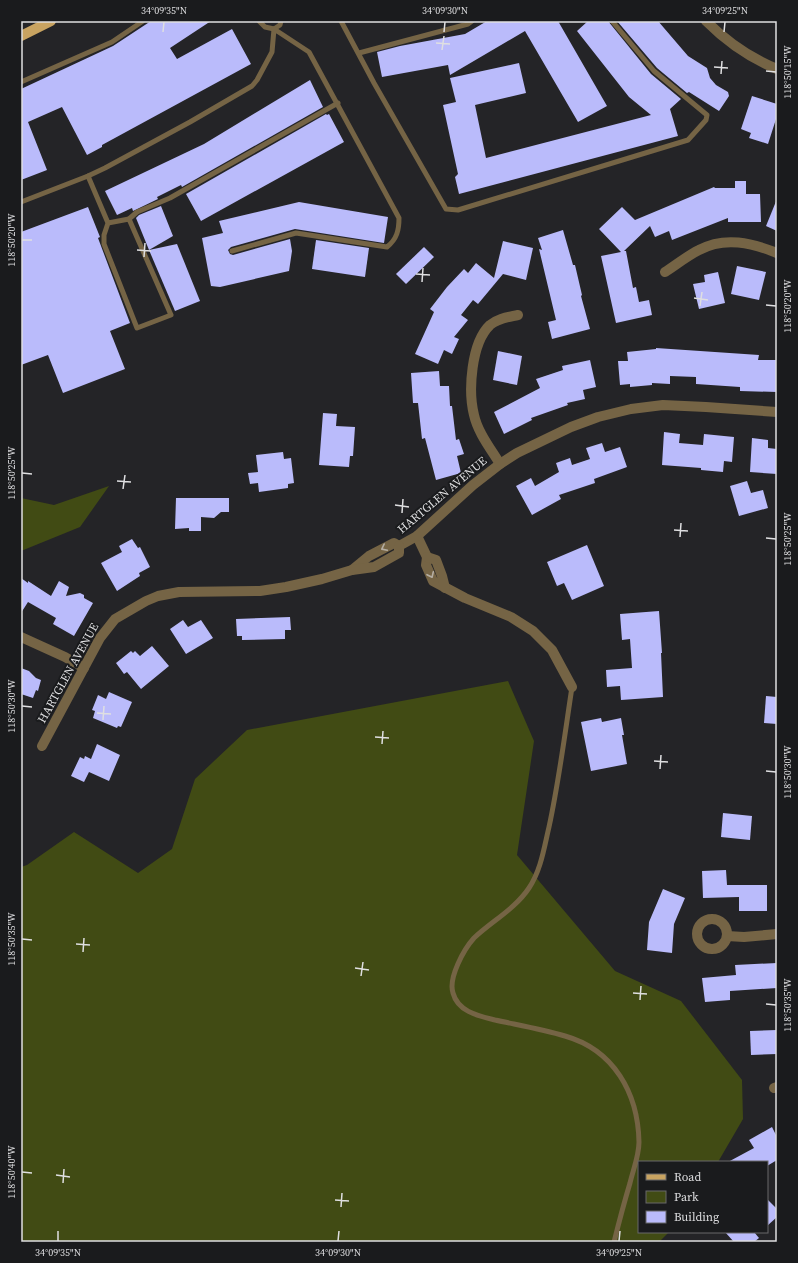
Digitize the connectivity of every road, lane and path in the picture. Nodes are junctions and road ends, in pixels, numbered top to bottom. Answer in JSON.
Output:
{"nodes":[{"id":1,"x":51,"y":21,"type":"edge"},
{"id":2,"x":143,"y":21,"type":"edge"},
{"id":3,"x":259,"y":21,"type":"edge"},
{"id":4,"x":281,"y":21,"type":"edge"},
{"id":5,"x":341,"y":21,"type":"edge"},
{"id":6,"x":472,"y":21,"type":"edge"},
{"id":7,"x":612,"y":21,"type":"edge"},
{"id":8,"x":706,"y":21,"type":"edge"},
{"id":9,"x":274,"y":29,"type":"junction"},
{"id":10,"x":21,"y":36,"type":"edge"},
{"id":11,"x":359,"y":53,"type":"junction"},
{"id":12,"x":777,"y":69,"type":"edge"},
{"id":13,"x":21,"y":82,"type":"edge"},
{"id":14,"x":338,"y":103,"type":"junction"},
{"id":15,"x":88,"y":176,"type":"junction"},
{"id":16,"x":21,"y":202,"type":"edge"},
{"id":17,"x":129,"y":219,"type":"junction"},
{"id":18,"x":108,"y":223,"type":"junction"},
{"id":19,"x":232,"y":251,"type":"dead end"},
{"id":20,"x":777,"y":253,"type":"edge"},
{"id":21,"x":665,"y":272,"type":"dead end"},
{"id":22,"x":518,"y":315,"type":"dead end"},
{"id":23,"x":777,"y":412,"type":"edge"},
{"id":24,"x":500,"y":464,"type":"junction"},
{"id":25,"x":417,"y":536,"type":"junction"},
{"id":26,"x":21,"y":637,"type":"edge"},
{"id":27,"x":84,"y":668,"type":"junction"},
{"id":28,"x":572,"y":686,"type":"joint"},
{"id":29,"x":42,"y":746,"type":"dead end"},
{"id":30,"x":777,"y":934,"type":"edge"},
{"id":31,"x":727,"y":936,"type":"dead end"},
{"id":32,"x":614,"y":1242,"type":"edge"}],
"edges":[{"from":1,"to":10,"type":"main road"},
{"from":2,"to":13,"type":"lane"},
{"from":3,"to":9,"type":"lane"},
{"from":4,"to":9,"type":"lane"},
{"from":5,"to":11,"type":"lane"},
{"from":6,"to":11,"type":"lane"},
{"from":7,"to":11,"type":"lane"},
{"from":8,"to":12,"type":"street"},
{"from":9,"to":14,"type":"lane"},
{"from":9,"to":15,"type":"lane"},
{"from":14,"to":17,"type":"lane"},
{"from":14,"to":19,"type":"lane"},
{"from":15,"to":16,"type":"lane"},
{"from":15,"to":18,"type":"lane"},
{"from":17,"to":18,"type":"lane"},
{"from":17,"to":18,"type":"lane"},
{"from":20,"to":21,"type":"street"},
{"from":22,"to":24,"type":"street"},
{"from":23,"to":24,"type":"street","name":"HARTGLEN AVENUE"},
{"from":24,"to":25,"type":"street","name":"HARTGLEN AVENUE"},
{"from":25,"to":27,"type":"street","name":"HARTGLEN AVENUE"},
{"from":25,"to":28,"type":"street"},
{"from":26,"to":27,"type":"street"},
{"from":27,"to":29,"type":"street","name":"HARTGLEN AVENUE"},
{"from":28,"to":32,"type":"lane"},
{"from":30,"to":31,"type":"street"}]}
